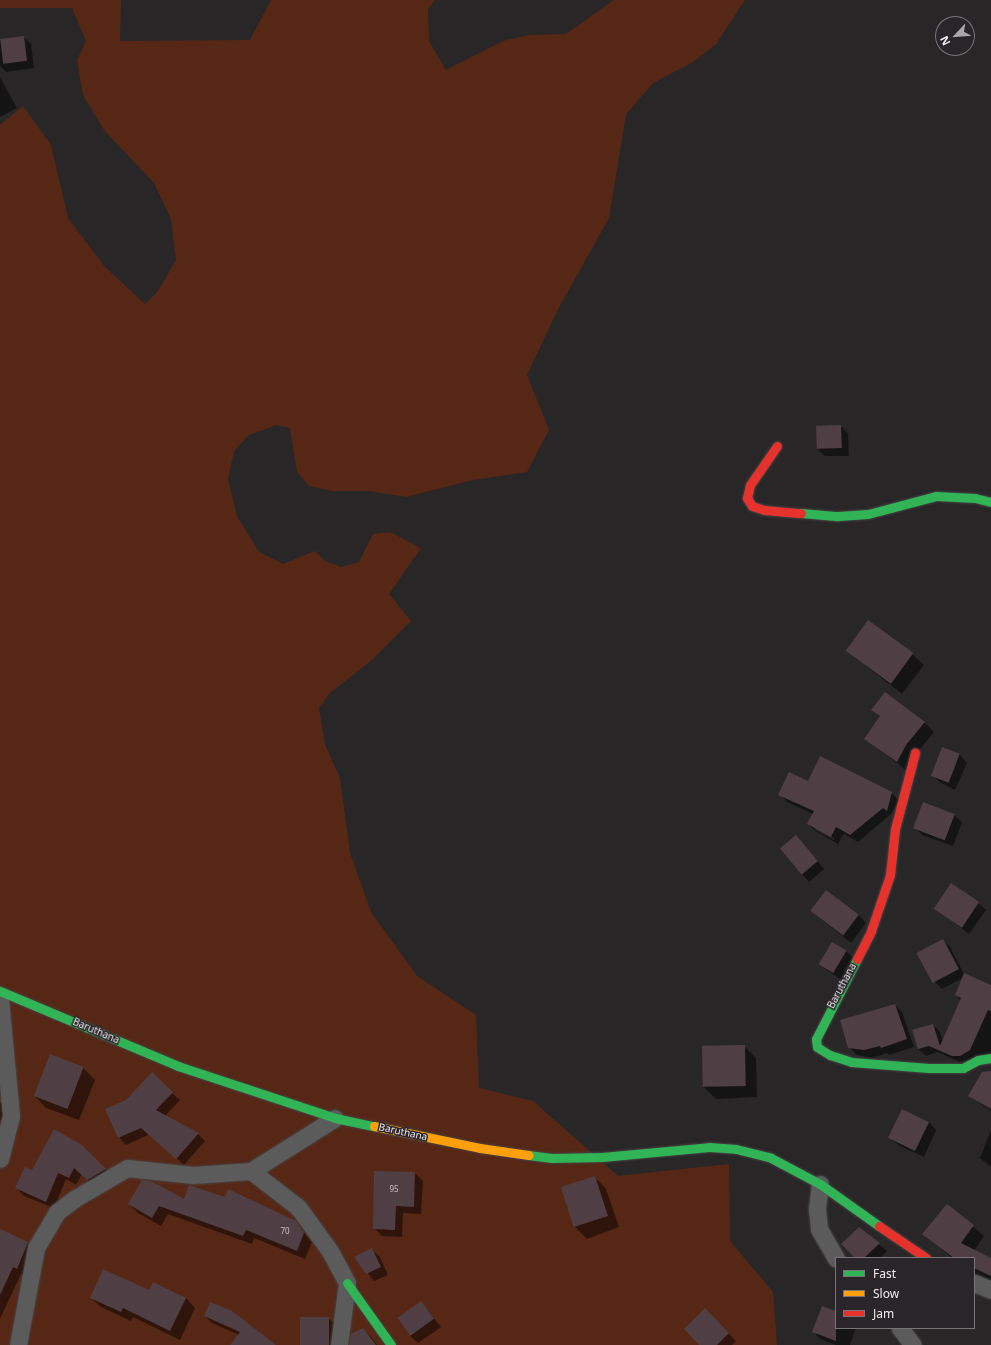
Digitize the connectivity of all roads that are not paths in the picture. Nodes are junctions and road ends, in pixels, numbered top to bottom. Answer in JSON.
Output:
{"nodes":[{"id":1,"x":777,"y":446,"type":"dead end"},
{"id":2,"x":991,"y":502,"type":"edge"},
{"id":3,"x":915,"y":753,"type":"dead end"},
{"id":4,"x":0,"y":992,"type":"edge"},
{"id":5,"x":0,"y":999,"type":"edge"},
{"id":6,"x":991,"y":1058,"type":"edge"},
{"id":7,"x":335,"y":1118,"type":"junction"},
{"id":8,"x":0,"y":1159,"type":"edge"},
{"id":9,"x":251,"y":1171,"type":"junction"},
{"id":10,"x":820,"y":1184,"type":"junction"},
{"id":11,"x":835,"y":1257,"type":"edge"},
{"id":12,"x":925,"y":1257,"type":"edge"},
{"id":13,"x":347,"y":1283,"type":"junction"},
{"id":14,"x":975,"y":1283,"type":"edge"},
{"id":15,"x":991,"y":1290,"type":"edge"},
{"id":16,"x":901,"y":1329,"type":"edge"},
{"id":17,"x":18,"y":1345,"type":"edge"},
{"id":18,"x":339,"y":1345,"type":"edge"},
{"id":19,"x":391,"y":1345,"type":"edge"},
{"id":20,"x":913,"y":1345,"type":"edge"}],
"edges":[{"from":1,"to":2,"type":"street"},
{"from":3,"to":6,"type":"street","name":"Baruthana"},
{"from":4,"to":7,"type":"street","name":"Baruthana"},
{"from":5,"to":8,"type":"street"},
{"from":7,"to":9,"type":"street"},
{"from":7,"to":10,"type":"street","name":"Baruthana"},
{"from":9,"to":13,"type":"street"},
{"from":9,"to":17,"type":"street"},
{"from":10,"to":11,"type":"street"},
{"from":10,"to":12,"type":"street","name":"Baruthana"},
{"from":13,"to":18,"type":"street"},
{"from":13,"to":19,"type":"street"},
{"from":14,"to":15,"type":"street"},
{"from":16,"to":20,"type":"street"}]}
